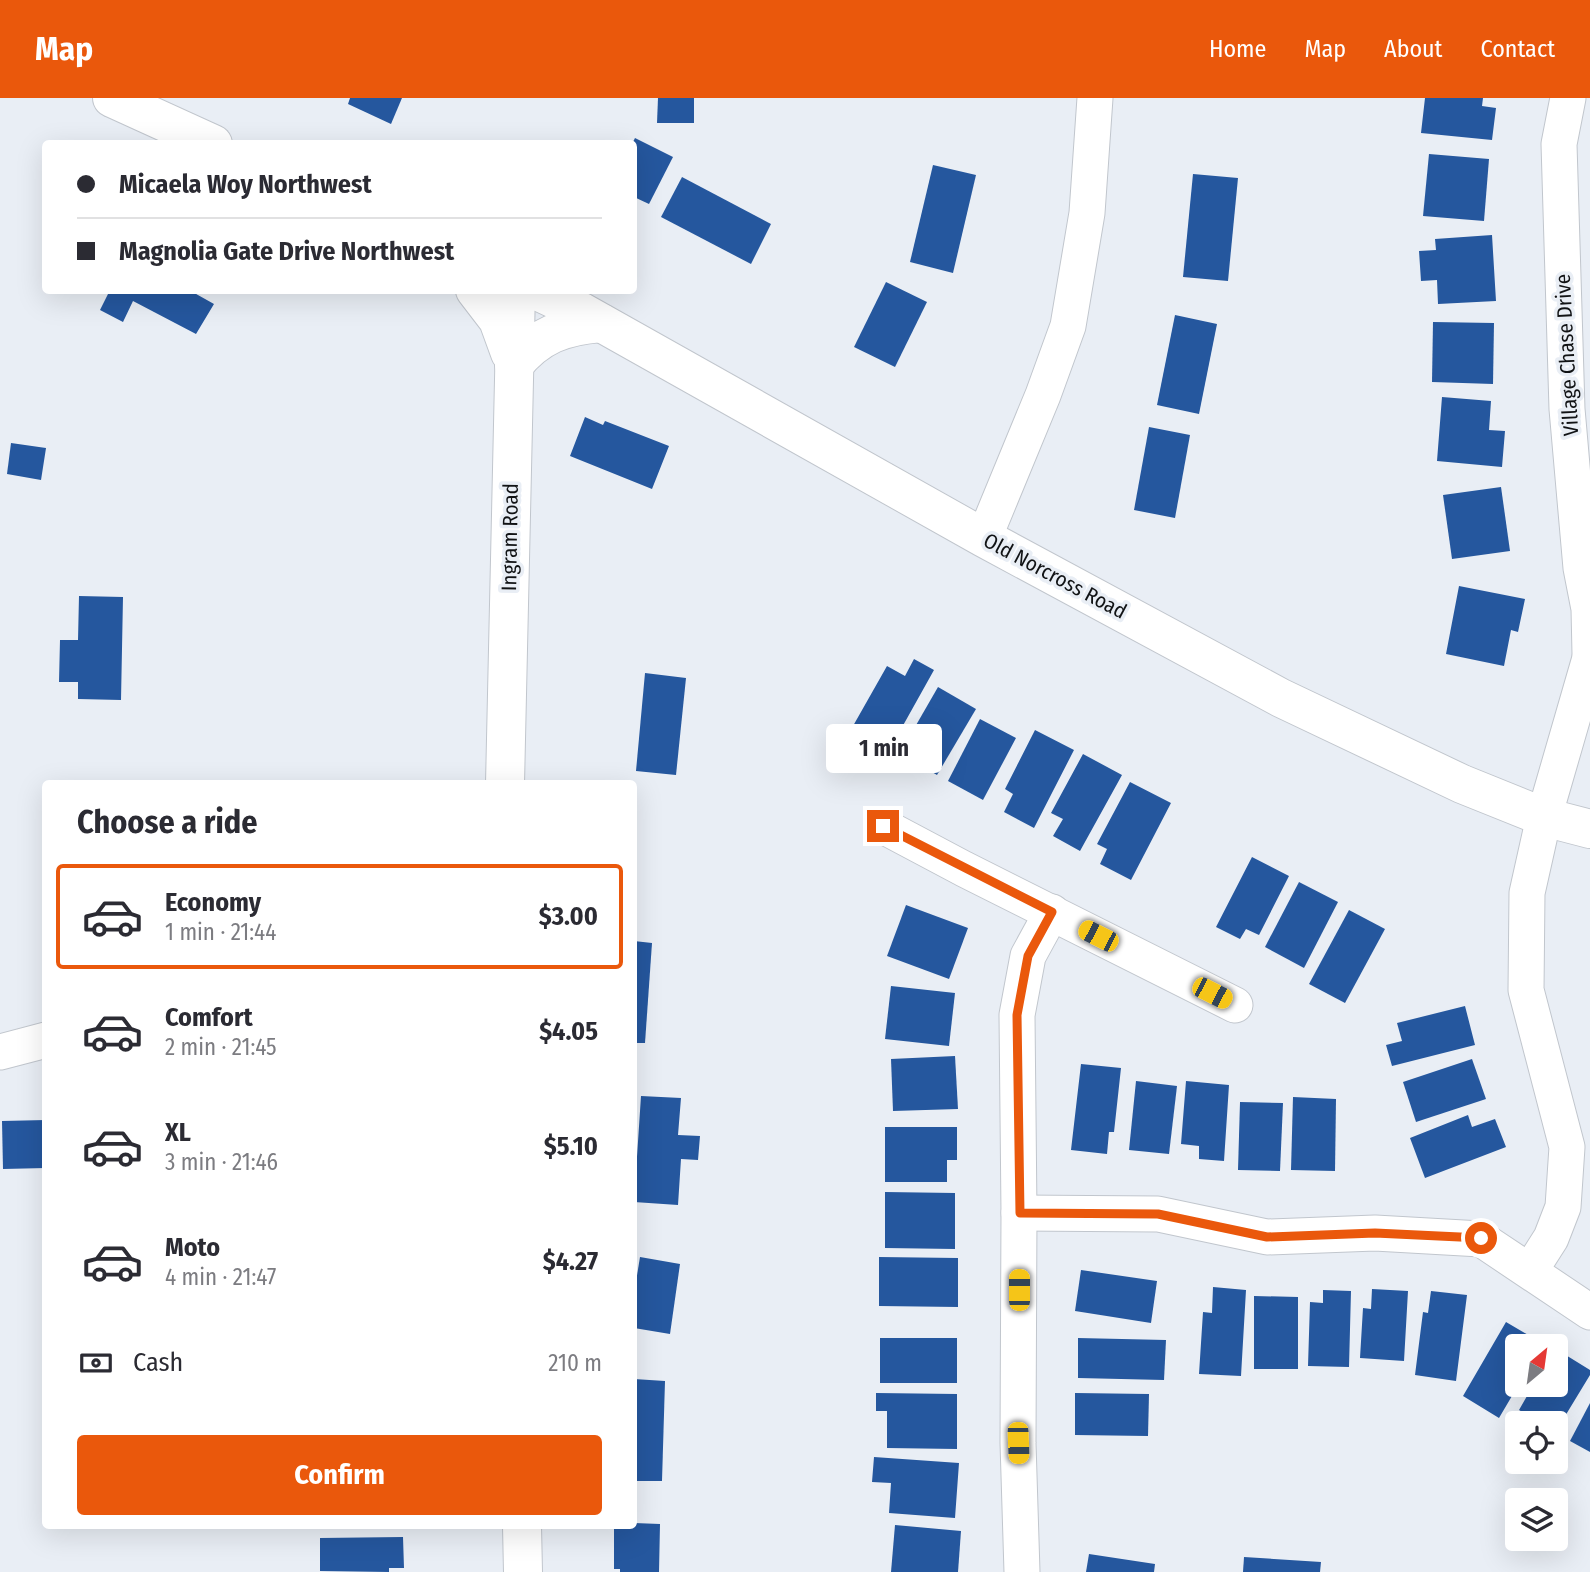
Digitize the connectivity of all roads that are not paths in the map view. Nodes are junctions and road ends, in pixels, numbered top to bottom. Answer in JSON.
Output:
{"nodes":[{"id":1,"x":112,"y":98,"type":"edge"},
{"id":2,"x":1095,"y":98,"type":"edge"},
{"id":3,"x":1568,"y":98,"type":"edge"},
{"id":4,"x":204,"y":140,"type":"edge"},
{"id":5,"x":478,"y":294,"type":"edge"},
{"id":6,"x":516,"y":294,"type":"edge"},
{"id":7,"x":543,"y":294,"type":"edge"},
{"id":8,"x":601,"y":323,"type":"junction"},
{"id":9,"x":514,"y":365,"type":"junction"},
{"id":10,"x":984,"y":538,"type":"junction"},
{"id":11,"x":1590,"y":656,"type":"edge"},
{"id":12,"x":505,"y":780,"type":"edge"},
{"id":13,"x":1544,"y":817,"type":"junction"},
{"id":14,"x":883,"y":826,"type":"dead end"},
{"id":15,"x":1590,"y":829,"type":"edge"},
{"id":16,"x":1052,"y":912,"type":"junction"},
{"id":17,"x":1235,"y":1005,"type":"dead end"},
{"id":18,"x":42,"y":1041,"type":"edge"},
{"id":19,"x":0,"y":1052,"type":"edge"},
{"id":20,"x":1020,"y":1213,"type":"junction"},
{"id":21,"x":1530,"y":1271,"type":"junction"},
{"id":22,"x":1590,"y":1312,"type":"edge"},
{"id":23,"x":522,"y":1529,"type":"edge"},
{"id":24,"x":523,"y":1572,"type":"edge"},
{"id":25,"x":1022,"y":1572,"type":"edge"}],
"edges":[{"from":1,"to":4,"type":"street"},
{"from":2,"to":10,"type":"street"},
{"from":3,"to":11,"type":"street","name":"Village Chase Drive"},
{"from":5,"to":9,"type":"street"},
{"from":6,"to":9,"type":"street","name":"Ingram Road"},
{"from":7,"to":8,"type":"street","name":"Old Norcross Road"},
{"from":8,"to":9,"type":"street"},
{"from":8,"to":10,"type":"street","name":"Old Norcross Road"},
{"from":9,"to":12,"type":"street","name":"Ingram Road"},
{"from":10,"to":13,"type":"street","name":"Old Norcross Road"},
{"from":11,"to":13,"type":"street","name":"Village Chase Drive"},
{"from":13,"to":15,"type":"street","name":"Old Norcross Road"},
{"from":13,"to":21,"type":"street","name":"Village Chase Drive"},
{"from":14,"to":16,"type":"street"},
{"from":16,"to":17,"type":"street"},
{"from":16,"to":20,"type":"street"},
{"from":18,"to":19,"type":"street"},
{"from":20,"to":21,"type":"street"},
{"from":20,"to":25,"type":"street"},
{"from":21,"to":22,"type":"street"},
{"from":23,"to":24,"type":"street"}]}
